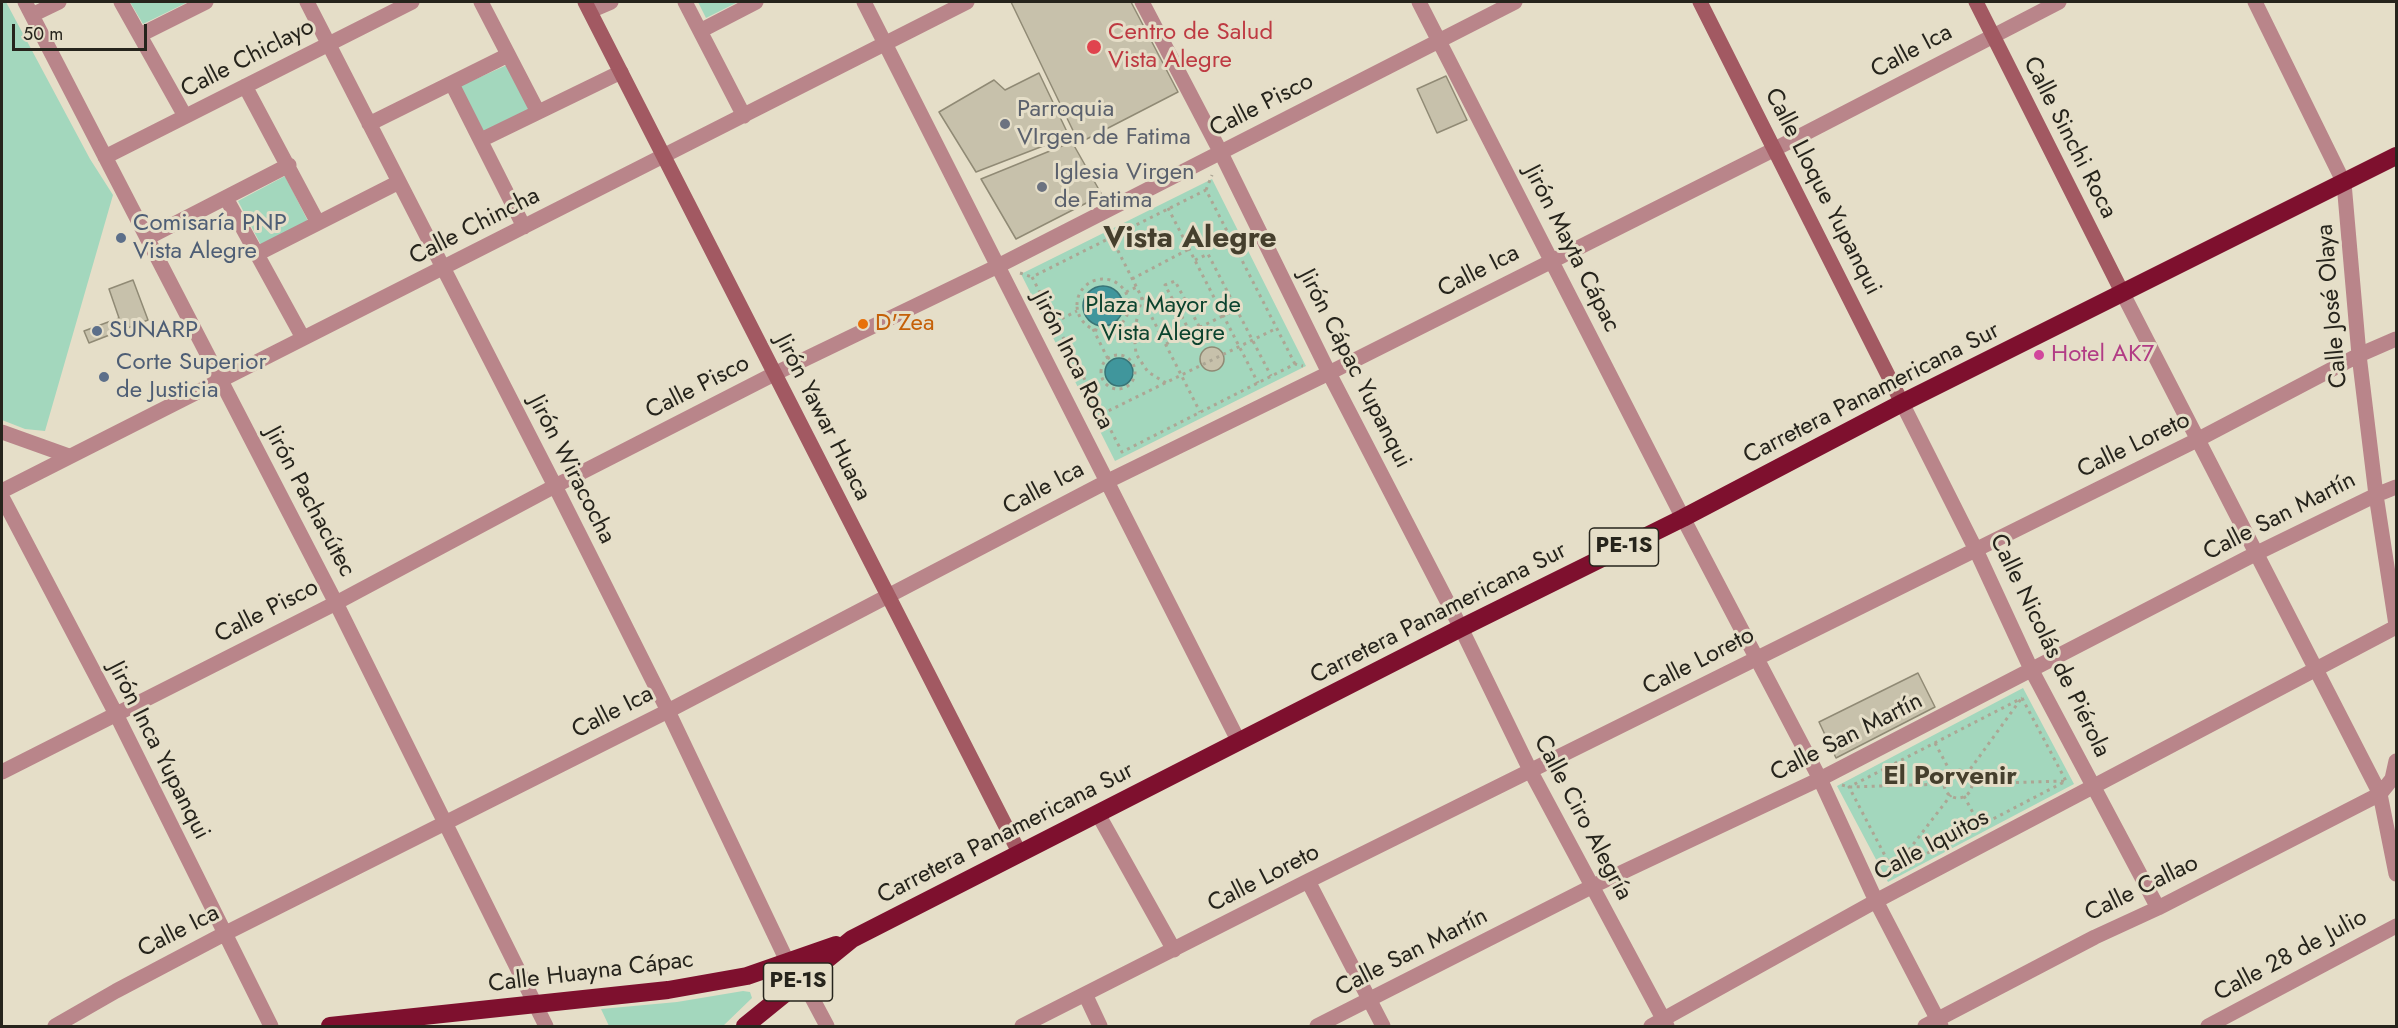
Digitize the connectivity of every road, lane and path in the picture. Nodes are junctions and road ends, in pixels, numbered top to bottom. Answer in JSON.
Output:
{"nodes":[{"id":1,"x":59,"y":2,"type":"edge"},
{"id":2,"x":122,"y":2,"type":"edge"},
{"id":3,"x":202,"y":2,"type":"edge"},
{"id":4,"x":307,"y":2,"type":"edge"},
{"id":5,"x":408,"y":2,"type":"edge"},
{"id":6,"x":480,"y":2,"type":"edge"},
{"id":7,"x":610,"y":2,"type":"edge"},
{"id":8,"x":686,"y":2,"type":"edge"},
{"id":9,"x":756,"y":2,"type":"edge"},
{"id":10,"x":864,"y":2,"type":"edge"},
{"id":11,"x":967,"y":2,"type":"edge"},
{"id":12,"x":1142,"y":2,"type":"edge"},
{"id":13,"x":1419,"y":2,"type":"edge"},
{"id":14,"x":1515,"y":2,"type":"edge"},
{"id":15,"x":1700,"y":2,"type":"edge"},
{"id":16,"x":1976,"y":2,"type":"edge"},
{"id":17,"x":2059,"y":2,"type":"edge"},
{"id":18,"x":2255,"y":2,"type":"edge"},
{"id":19,"x":588,"y":6,"type":"edge"},
{"id":20,"x":28,"y":8,"type":"edge"},
{"id":21,"x":700,"y":31,"type":"junction"},
{"id":22,"x":140,"y":35,"type":"junction"},
{"id":23,"x":1992,"y":35,"type":"junction"},
{"id":24,"x":1438,"y":41,"type":"junction"},
{"id":25,"x":329,"y":44,"type":"junction"},
{"id":26,"x":884,"y":45,"type":"junction"},
{"id":27,"x":508,"y":55,"type":"junction"},
{"id":28,"x":621,"y":72,"type":"junction"},
{"id":29,"x":452,"y":84,"type":"junction"},
{"id":30,"x":245,"y":87,"type":"junction"},
{"id":31,"x":538,"y":112,"type":"junction"},
{"id":32,"x":185,"y":116,"type":"junction"},
{"id":33,"x":744,"y":116,"type":"junction"},
{"id":34,"x":369,"y":124,"type":"junction"},
{"id":35,"x":481,"y":140,"type":"junction"},
{"id":36,"x":1775,"y":149,"type":"junction"},
{"id":37,"x":1221,"y":153,"type":"junction"},
{"id":38,"x":665,"y":156,"type":"junction"},
{"id":39,"x":2397,"y":156,"type":"edge"},
{"id":40,"x":105,"y":157,"type":"junction"},
{"id":41,"x":289,"y":165,"type":"junction"},
{"id":42,"x":399,"y":182,"type":"junction"},
{"id":43,"x":2344,"y":183,"type":"junction"},
{"id":44,"x":226,"y":198,"type":"junction"},
{"id":45,"x":1168,"y":208,"type":"junction"},
{"id":46,"x":318,"y":223,"type":"junction"},
{"id":47,"x":525,"y":227,"type":"junction"},
{"id":48,"x":1111,"y":237,"type":"junction"},
{"id":49,"x":147,"y":238,"type":"junction"},
{"id":50,"x":1189,"y":249,"type":"junction"},
{"id":51,"x":257,"y":254,"type":"junction"},
{"id":52,"x":1195,"y":260,"type":"junction"},
{"id":53,"x":1552,"y":260,"type":"junction"},
{"id":54,"x":998,"y":266,"type":"junction"},
{"id":55,"x":442,"y":268,"type":"junction"},
{"id":56,"x":1132,"y":279,"type":"junction"},
{"id":57,"x":1137,"y":287,"type":"junction"},
{"id":58,"x":1126,"y":292,"type":"junction"},
{"id":59,"x":2123,"y":294,"type":"junction"},
{"id":60,"x":1142,"y":297,"type":"junction"},
{"id":61,"x":1237,"y":309,"type":"junction"},
{"id":62,"x":1077,"y":311,"type":"junction"},
{"id":63,"x":1128,"y":316,"type":"junction"},
{"id":64,"x":1224,"y":316,"type":"junction"},
{"id":65,"x":1136,"y":319,"type":"junction"},
{"id":66,"x":1055,"y":322,"type":"junction"},
{"id":67,"x":1200,"y":328,"type":"junction"},
{"id":68,"x":1277,"y":328,"type":"junction"},
{"id":69,"x":1092,"y":329,"type":"junction"},
{"id":70,"x":1190,"y":332,"type":"junction"},
{"id":71,"x":303,"y":338,"type":"junction"},
{"id":72,"x":2397,"y":339,"type":"edge"},
{"id":73,"x":1253,"y":340,"type":"junction"},
{"id":74,"x":1166,"y":345,"type":"junction"},
{"id":75,"x":1239,"y":346,"type":"junction"},
{"id":76,"x":2359,"y":355,"type":"junction"},
{"id":77,"x":1108,"y":359,"type":"junction"},
{"id":78,"x":1141,"y":363,"type":"junction"},
{"id":79,"x":1134,"y":368,"type":"junction"},
{"id":80,"x":1329,"y":373,"type":"junction"},
{"id":81,"x":774,"y":374,"type":"junction"},
{"id":82,"x":1181,"y":375,"type":"junction"},
{"id":83,"x":1271,"y":376,"type":"junction"},
{"id":84,"x":219,"y":379,"type":"junction"},
{"id":85,"x":1166,"y":383,"type":"junction"},
{"id":86,"x":1258,"y":383,"type":"junction"},
{"id":87,"x":1902,"y":403,"type":"junction"},
{"id":88,"x":1200,"y":412,"type":"junction"},
{"id":89,"x":1102,"y":414,"type":"junction"},
{"id":90,"x":2,"y":432,"type":"edge"},
{"id":91,"x":2198,"y":440,"type":"junction"},
{"id":92,"x":69,"y":456,"type":"junction"},
{"id":93,"x":1108,"y":481,"type":"junction"},
{"id":94,"x":555,"y":486,"type":"junction"},
{"id":95,"x":2397,"y":487,"type":"edge"},
{"id":96,"x":2,"y":491,"type":"edge"},
{"id":97,"x":2376,"y":495,"type":"junction"},
{"id":98,"x":2,"y":497,"type":"edge"},
{"id":99,"x":1683,"y":518,"type":"junction"},
{"id":100,"x":1976,"y":550,"type":"junction"},
{"id":101,"x":2255,"y":554,"type":"junction"},
{"id":102,"x":888,"y":597,"type":"junction"},
{"id":103,"x":336,"y":603,"type":"junction"},
{"id":104,"x":2397,"y":626,"type":"edge"},
{"id":105,"x":1461,"y":628,"type":"junction"},
{"id":106,"x":1756,"y":658,"type":"junction"},
{"id":107,"x":2315,"y":668,"type":"junction"},
{"id":108,"x":2031,"y":669,"type":"junction"},
{"id":109,"x":2022,"y":698,"type":"junction"},
{"id":110,"x":668,"y":711,"type":"junction"},
{"id":111,"x":116,"y":714,"type":"junction"},
{"id":112,"x":1239,"y":742,"type":"junction"},
{"id":113,"x":1935,"y":743,"type":"junction"},
{"id":114,"x":2397,"y":761,"type":"edge"},
{"id":115,"x":1531,"y":771,"type":"junction"},
{"id":116,"x":2,"y":772,"type":"edge"},
{"id":117,"x":1951,"y":773,"type":"junction"},
{"id":118,"x":1966,"y":775,"type":"junction"},
{"id":119,"x":1820,"y":779,"type":"junction"},
{"id":120,"x":2066,"y":781,"type":"junction"},
{"id":121,"x":1944,"y":784,"type":"junction"},
{"id":122,"x":1971,"y":784,"type":"junction"},
{"id":123,"x":2093,"y":786,"type":"junction"},
{"id":124,"x":1849,"y":788,"type":"junction"},
{"id":125,"x":2380,"y":794,"type":"junction"},
{"id":126,"x":1951,"y":795,"type":"junction"},
{"id":127,"x":1964,"y":796,"type":"junction"},
{"id":128,"x":1098,"y":814,"type":"junction"},
{"id":129,"x":446,"y":823,"type":"junction"},
{"id":130,"x":1980,"y":826,"type":"junction"},
{"id":131,"x":1020,"y":854,"type":"junction"},
{"id":132,"x":1893,"y":871,"type":"junction"},
{"id":133,"x":2397,"y":874,"type":"edge"},
{"id":134,"x":1308,"y":881,"type":"junction"},
{"id":135,"x":1593,"y":886,"type":"junction"},
{"id":136,"x":1876,"y":901,"type":"junction"},
{"id":137,"x":2158,"y":908,"type":"junction"},
{"id":138,"x":2397,"y":926,"type":"edge"},
{"id":139,"x":224,"y":934,"type":"junction"},
{"id":140,"x":852,"y":939,"type":"junction"},
{"id":141,"x":1173,"y":950,"type":"junction"},
{"id":142,"x":788,"y":963,"type":"junction"},
{"id":143,"x":802,"y":979,"type":"junction"},
{"id":144,"x":1085,"y":994,"type":"junction"},
{"id":145,"x":1370,"y":1000,"type":"junction"},
{"id":146,"x":535,"y":1004,"type":"junction"},
{"id":147,"x":1660,"y":1024,"type":"edge"},
{"id":148,"x":1935,"y":1024,"type":"edge"},
{"id":149,"x":55,"y":1026,"type":"edge"},
{"id":150,"x":271,"y":1026,"type":"edge"},
{"id":151,"x":330,"y":1026,"type":"edge"},
{"id":152,"x":546,"y":1026,"type":"edge"},
{"id":153,"x":745,"y":1026,"type":"edge"},
{"id":154,"x":827,"y":1026,"type":"edge"},
{"id":155,"x":1022,"y":1026,"type":"edge"},
{"id":156,"x":1101,"y":1026,"type":"edge"},
{"id":157,"x":1317,"y":1026,"type":"edge"},
{"id":158,"x":1383,"y":1026,"type":"edge"},
{"id":159,"x":2208,"y":1026,"type":"edge"}],
"edges":[{"from":1,"to":20,"type":"street"},
{"from":2,"to":22,"type":"street"},
{"from":3,"to":22,"type":"street"},
{"from":4,"to":25,"type":"street","name":"Jirón Wiracocha"},
{"from":5,"to":25,"type":"street","name":"Calle Chiclayo"},
{"from":6,"to":27,"type":"street"},
{"from":7,"to":19,"type":"street"},
{"from":8,"to":21,"type":"street"},
{"from":9,"to":21,"type":"street"},
{"from":10,"to":26,"type":"street","name":"Jirón Inca Roca"},
{"from":11,"to":26,"type":"street","name":"Calle Chincha"},
{"from":12,"to":37,"type":"street","name":"Jirón Cápac Yupanqui"},
{"from":13,"to":24,"type":"street","name":"Jirón Mayta Cápac"},
{"from":14,"to":24,"type":"street","name":"Calle Pisco"},
{"from":15,"to":36,"type":"street","name":"Calle Lloque Yupanqui"},
{"from":16,"to":23,"type":"street","name":"Calle Sinchi Roca"},
{"from":17,"to":23,"type":"street","name":"Calle Ica"},
{"from":18,"to":43,"type":"street","name":"Calle José Olaya"},
{"from":19,"to":28,"type":"street","name":"Jirón Yawar Huaca"},
{"from":20,"to":40,"type":"street","name":"Jirón Pachacútec"},
{"from":21,"to":33,"type":"street"},
{"from":22,"to":32,"type":"street"},
{"from":23,"to":36,"type":"street","name":"Calle Ica"},
{"from":23,"to":59,"type":"street","name":"Calle Sinchi Roca"},
{"from":24,"to":37,"type":"street","name":"Calle Pisco"},
{"from":24,"to":53,"type":"street","name":"Jirón Mayta Cápac"},
{"from":25,"to":30,"type":"street","name":"Calle Chiclayo"},
{"from":25,"to":34,"type":"street","name":"Jirón Wiracocha"},
{"from":26,"to":33,"type":"street","name":"Calle Chincha"},
{"from":26,"to":54,"type":"street","name":"Jirón Inca Roca"},
{"from":27,"to":29,"type":"street"},
{"from":27,"to":31,"type":"street"},
{"from":28,"to":31,"type":"street"},
{"from":28,"to":38,"type":"street","name":"Jirón Yawar Huaca"},
{"from":29,"to":34,"type":"street"},
{"from":29,"to":35,"type":"street"},
{"from":30,"to":32,"type":"street","name":"Calle Chiclayo"},
{"from":30,"to":41,"type":"street"},
{"from":31,"to":35,"type":"street"},
{"from":32,"to":40,"type":"street","name":"Calle Chiclayo"},
{"from":33,"to":38,"type":"street","name":"Calle Chincha"},
{"from":34,"to":42,"type":"street","name":"Jirón Wiracocha"},
{"from":35,"to":47,"type":"street"},
{"from":36,"to":53,"type":"street","name":"Calle Ica"},
{"from":36,"to":87,"type":"street","name":"Calle Lloque Yupanqui"},
{"from":37,"to":54,"type":"street","name":"Calle Pisco"},
{"from":37,"to":80,"type":"street","name":"Jirón Cápac Yupanqui"},
{"from":38,"to":47,"type":"street","name":"Calle Chincha"},
{"from":38,"to":81,"type":"street","name":"Jirón Yawar Huaca"},
{"from":39,"to":43,"type":"highway","name":"Carretera Panamericana Sur","number":"PE-1S"},
{"from":40,"to":49,"type":"street","name":"Jirón Pachacútec"},
{"from":41,"to":44,"type":"street"},
{"from":41,"to":46,"type":"street"},
{"from":42,"to":46,"type":"street"},
{"from":42,"to":55,"type":"street","name":"Jirón Wiracocha"},
{"from":43,"to":59,"type":"highway","name":"Carretera Panamericana Sur","number":"PE-1S"},
{"from":43,"to":76,"type":"street","name":"Calle José Olaya"},
{"from":44,"to":49,"type":"street"},
{"from":44,"to":51,"type":"street"},
{"from":45,"to":48,"type":"path"},
{"from":45,"to":50,"type":"path"},
{"from":45,"to":68,"type":"path"},
{"from":46,"to":51,"type":"street"},
{"from":47,"to":55,"type":"street","name":"Calle Chincha"},
{"from":48,"to":56,"type":"path"},
{"from":48,"to":66,"type":"path"},
{"from":49,"to":84,"type":"street","name":"Jirón Pachacútec"},
{"from":50,"to":52,"type":"path"},
{"from":50,"to":56,"type":"path"},
{"from":51,"to":71,"type":"street"},
{"from":52,"to":61,"type":"path"},
{"from":52,"to":64,"type":"path"},
{"from":53,"to":80,"type":"street","name":"Calle Ica"},
{"from":53,"to":99,"type":"street","name":"Jirón Mayta Cápac"},
{"from":54,"to":81,"type":"street","name":"Calle Pisco"},
{"from":54,"to":93,"type":"street","name":"Jirón Inca Roca"},
{"from":55,"to":71,"type":"street","name":"Calle Chincha"},
{"from":55,"to":94,"type":"street","name":"Jirón Wiracocha"},
{"from":56,"to":57,"type":"path"},
{"from":57,"to":58,"type":"path"},
{"from":57,"to":60,"type":"path"},
{"from":58,"to":62,"type":"path"},
{"from":58,"to":63,"type":"path"},
{"from":59,"to":87,"type":"highway","name":"Carretera Panamericana Sur","number":"PE-1S"},
{"from":59,"to":91,"type":"street"},
{"from":60,"to":65,"type":"path"},
{"from":60,"to":74,"type":"path"},
{"from":61,"to":64,"type":"path"},
{"from":61,"to":73,"type":"path"},
{"from":62,"to":66,"type":"path"},
{"from":62,"to":69,"type":"path"},
{"from":63,"to":65,"type":"path"},
{"from":63,"to":69,"type":"path"},
{"from":64,"to":67,"type":"path"},
{"from":64,"to":75,"type":"path"},
{"from":65,"to":78,"type":"path"},
{"from":66,"to":89,"type":"path"},
{"from":67,"to":70,"type":"path"},
{"from":67,"to":70,"type":"path"},
{"from":68,"to":73,"type":"path"},
{"from":68,"to":83,"type":"path"},
{"from":69,"to":77,"type":"path"},
{"from":70,"to":74,"type":"path"},
{"from":71,"to":84,"type":"street","name":"Calle Chincha"},
{"from":72,"to":76,"type":"street","name":"Calle Loreto"},
{"from":73,"to":75,"type":"path"},
{"from":73,"to":83,"type":"path"},
{"from":74,"to":82,"type":"path"},
{"from":75,"to":82,"type":"path"},
{"from":75,"to":86,"type":"path"},
{"from":76,"to":91,"type":"street","name":"Calle Loreto"},
{"from":76,"to":97,"type":"street","name":"Calle José Olaya"},
{"from":77,"to":79,"type":"path"},
{"from":77,"to":79,"type":"path"},
{"from":78,"to":79,"type":"path"},
{"from":78,"to":85,"type":"path"},
{"from":80,"to":93,"type":"street","name":"Calle Ica"},
{"from":80,"to":105,"type":"street","name":"Jirón Cápac Yupanqui"},
{"from":81,"to":94,"type":"street","name":"Calle Pisco"},
{"from":81,"to":102,"type":"street","name":"Jirón Yawar Huaca"},
{"from":82,"to":85,"type":"path"},
{"from":82,"to":88,"type":"path"},
{"from":83,"to":86,"type":"path"},
{"from":84,"to":92,"type":"street","name":"Calle Chincha"},
{"from":84,"to":103,"type":"street","name":"Jirón Pachacútec"},
{"from":85,"to":89,"type":"path"},
{"from":86,"to":88,"type":"path"},
{"from":87,"to":99,"type":"highway","name":"Carretera Panamericana Sur","number":"PE-1S"},
{"from":87,"to":100,"type":"street","name":"Calle Nicolás de Piérola"},
{"from":88,"to":89,"type":"path"},
{"from":90,"to":92,"type":"street"},
{"from":91,"to":100,"type":"street","name":"Calle Loreto"},
{"from":91,"to":101,"type":"street"},
{"from":92,"to":96,"type":"street","name":"Calle Chincha"},
{"from":93,"to":102,"type":"street","name":"Calle Ica"},
{"from":93,"to":112,"type":"street","name":"Jirón Inca Roca"},
{"from":94,"to":103,"type":"street","name":"Calle Pisco"},
{"from":94,"to":110,"type":"street","name":"Jirón Wiracocha"},
{"from":95,"to":97,"type":"street","name":"Calle San Martín"},
{"from":97,"to":101,"type":"street","name":"Calle San Martín"},
{"from":97,"to":104,"type":"street","name":"Calle José Olaya"},
{"from":98,"to":111,"type":"street","name":"Jirón Inca Yupanqui"},
{"from":99,"to":105,"type":"highway","name":"Carretera Panamericana Sur","number":"PE-1S"},
{"from":99,"to":106,"type":"street","name":"Jirón Mayta Cápac"},
{"from":100,"to":106,"type":"street","name":"Calle Loreto"},
{"from":100,"to":108,"type":"street","name":"Calle Nicolás de Piérola"},
{"from":101,"to":107,"type":"street"},
{"from":101,"to":108,"type":"street","name":"Calle San Martín"},
{"from":102,"to":110,"type":"street","name":"Calle Ica"},
{"from":102,"to":131,"type":"street","name":"Jirón Yawar Huaca"},
{"from":103,"to":111,"type":"street","name":"Calle Pisco"},
{"from":103,"to":129,"type":"street","name":"Jirón Pachacútec"},
{"from":104,"to":107,"type":"street","name":"Calle Iquitos"},
{"from":105,"to":112,"type":"highway","name":"Carretera Panamericana Sur","number":"PE-1S"},
{"from":105,"to":115,"type":"street","name":"Calle Ciro Alegría"},
{"from":106,"to":115,"type":"street","name":"Calle Loreto"},
{"from":106,"to":119,"type":"street","name":"Jirón Mayta Cápac"},
{"from":107,"to":123,"type":"street","name":"Calle Iquitos"},
{"from":107,"to":125,"type":"street"},
{"from":108,"to":109,"type":"path"},
{"from":108,"to":119,"type":"street","name":"Calle San Martín"},
{"from":108,"to":123,"type":"street","name":"Calle Nicolás de Piérola"},
{"from":109,"to":113,"type":"path"},
{"from":109,"to":118,"type":"path"},
{"from":109,"to":120,"type":"path"},
{"from":110,"to":129,"type":"street","name":"Calle Ica"},
{"from":110,"to":142,"type":"street","name":"Jirón Wiracocha"},
{"from":111,"to":116,"type":"street","name":"Calle Pisco"},
{"from":111,"to":139,"type":"street","name":"Jirón Inca Yupanqui"},
{"from":112,"to":128,"type":"highway","name":"Carretera Panamericana Sur","number":"PE-1S"},
{"from":113,"to":117,"type":"path"},
{"from":113,"to":124,"type":"path"},
{"from":114,"to":125,"type":"street"},
{"from":115,"to":134,"type":"street","name":"Calle Loreto"},
{"from":115,"to":135,"type":"street","name":"Calle Ciro Alegría"},
{"from":117,"to":118,"type":"path"},
{"from":117,"to":121,"type":"path"},
{"from":118,"to":122,"type":"path"},
{"from":119,"to":124,"type":"path"},
{"from":119,"to":135,"type":"street","name":"Calle San Martín"},
{"from":119,"to":136,"type":"street","name":"Jirón Mayta Cápac"},
{"from":120,"to":122,"type":"path"},
{"from":120,"to":123,"type":"path"},
{"from":120,"to":130,"type":"path"},
{"from":121,"to":124,"type":"path"},
{"from":121,"to":126,"type":"path"},
{"from":122,"to":127,"type":"path"},
{"from":123,"to":136,"type":"street","name":"Calle Iquitos"},
{"from":123,"to":137,"type":"street","name":"Calle Nicolás de Piérola"},
{"from":124,"to":132,"type":"path"},
{"from":125,"to":133,"type":"street"},
{"from":125,"to":137,"type":"street","name":"Calle Callao"},
{"from":126,"to":127,"type":"path"},
{"from":126,"to":132,"type":"path"},
{"from":127,"to":130,"type":"path"},
{"from":128,"to":131,"type":"highway","name":"Carretera Panamericana Sur","number":"PE-1S"},
{"from":128,"to":141,"type":"street"},
{"from":129,"to":139,"type":"street","name":"Calle Ica"},
{"from":129,"to":146,"type":"street","name":"Jirón Pachacútec"},
{"from":130,"to":132,"type":"path"},
{"from":131,"to":140,"type":"highway","name":"Carretera Panamericana Sur","number":"PE-1S"},
{"from":134,"to":141,"type":"street","name":"Calle Loreto"},
{"from":134,"to":145,"type":"street"},
{"from":135,"to":145,"type":"street","name":"Calle San Martín"},
{"from":135,"to":147,"type":"street","name":"Calle Ciro Alegría"},
{"from":136,"to":147,"type":"street","name":"Calle Iquitos"},
{"from":136,"to":148,"type":"street","name":"Jirón Mayta Cápac"},
{"from":137,"to":148,"type":"street","name":"Calle Callao"},
{"from":138,"to":159,"type":"street","name":"Calle 28 de Julio"},
{"from":139,"to":149,"type":"street","name":"Calle Ica"},
{"from":139,"to":150,"type":"street","name":"Jirón Inca Yupanqui"},
{"from":140,"to":142,"type":"highway","name":"Calle Huayna Cápac"},
{"from":140,"to":143,"type":"highway","name":"Carretera Panamericana Sur","number":"PE-1S"},
{"from":141,"to":144,"type":"street","name":"Calle Loreto"},
{"from":142,"to":146,"type":"highway","name":"Calle Huayna Cápac"},
{"from":143,"to":153,"type":"highway","name":"Carretera Panamericana Sur","number":"PE-1S"},
{"from":143,"to":154,"type":"street"},
{"from":144,"to":155,"type":"street","name":"Calle Loreto"},
{"from":144,"to":156,"type":"street"},
{"from":145,"to":157,"type":"street","name":"Calle San Martín"},
{"from":145,"to":158,"type":"street"},
{"from":146,"to":151,"type":"highway","name":"Calle Huayna Cápac"},
{"from":146,"to":152,"type":"street","name":"Jirón Pachacútec"}]}
